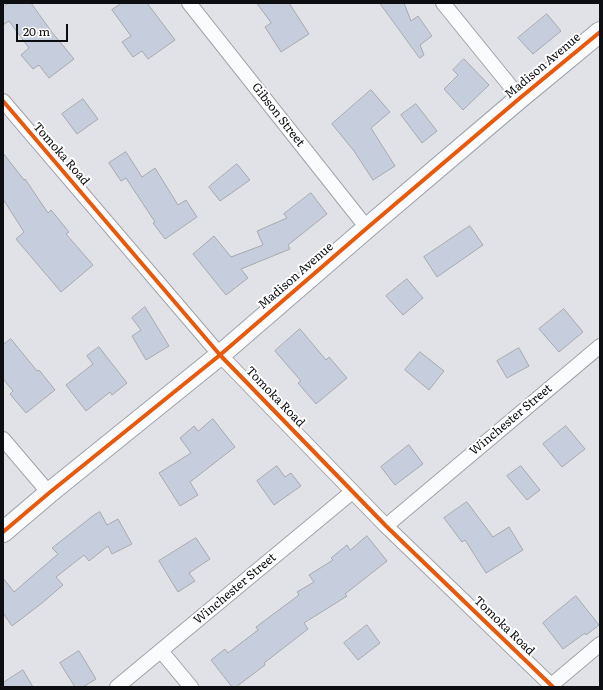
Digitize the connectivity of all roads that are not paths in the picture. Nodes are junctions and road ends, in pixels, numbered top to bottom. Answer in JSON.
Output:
{"nodes":[{"id":1,"x":189,"y":3,"type":"edge"},
{"id":2,"x":443,"y":3,"type":"edge"},
{"id":3,"x":600,"y":32,"type":"edge"},
{"id":4,"x":520,"y":98,"type":"junction"},
{"id":5,"x":3,"y":101,"type":"edge"},
{"id":6,"x":367,"y":228,"type":"junction"},
{"id":7,"x":600,"y":346,"type":"edge"},
{"id":8,"x":220,"y":355,"type":"junction"},
{"id":9,"x":3,"y":439,"type":"edge"},
{"id":10,"x":352,"y":492,"type":"junction"},
{"id":11,"x":49,"y":493,"type":"junction"},
{"id":12,"x":386,"y":526,"type":"junction"},
{"id":13,"x":3,"y":532,"type":"edge"},
{"id":14,"x":600,"y":644,"type":"edge"},
{"id":15,"x":161,"y":651,"type":"junction"},
{"id":16,"x":551,"y":686,"type":"edge"},
{"id":17,"x":117,"y":687,"type":"edge"},
{"id":18,"x":191,"y":687,"type":"edge"}],
"edges":[{"from":1,"to":6,"type":"street","name":"Gibson Street"},
{"from":2,"to":4,"type":"street"},
{"from":3,"to":4,"type":"street","name":"Madison Avenue"},
{"from":4,"to":6,"type":"street","name":"Madison Avenue"},
{"from":5,"to":8,"type":"street","name":"Tomoka Road"},
{"from":6,"to":8,"type":"street","name":"Madison Avenue"},
{"from":7,"to":12,"type":"street","name":"Winchester Street"},
{"from":8,"to":10,"type":"street","name":"Tomoka Road"},
{"from":8,"to":11,"type":"street","name":"Madison Avenue"},
{"from":9,"to":11,"type":"street"},
{"from":10,"to":12,"type":"street","name":"Tomoka Road"},
{"from":10,"to":15,"type":"street","name":"Winchester Street"},
{"from":11,"to":13,"type":"street","name":"Madison Avenue"},
{"from":12,"to":16,"type":"street","name":"Tomoka Road"},
{"from":14,"to":16,"type":"street"},
{"from":15,"to":17,"type":"street","name":"Winchester Street"},
{"from":15,"to":18,"type":"street"}]}
